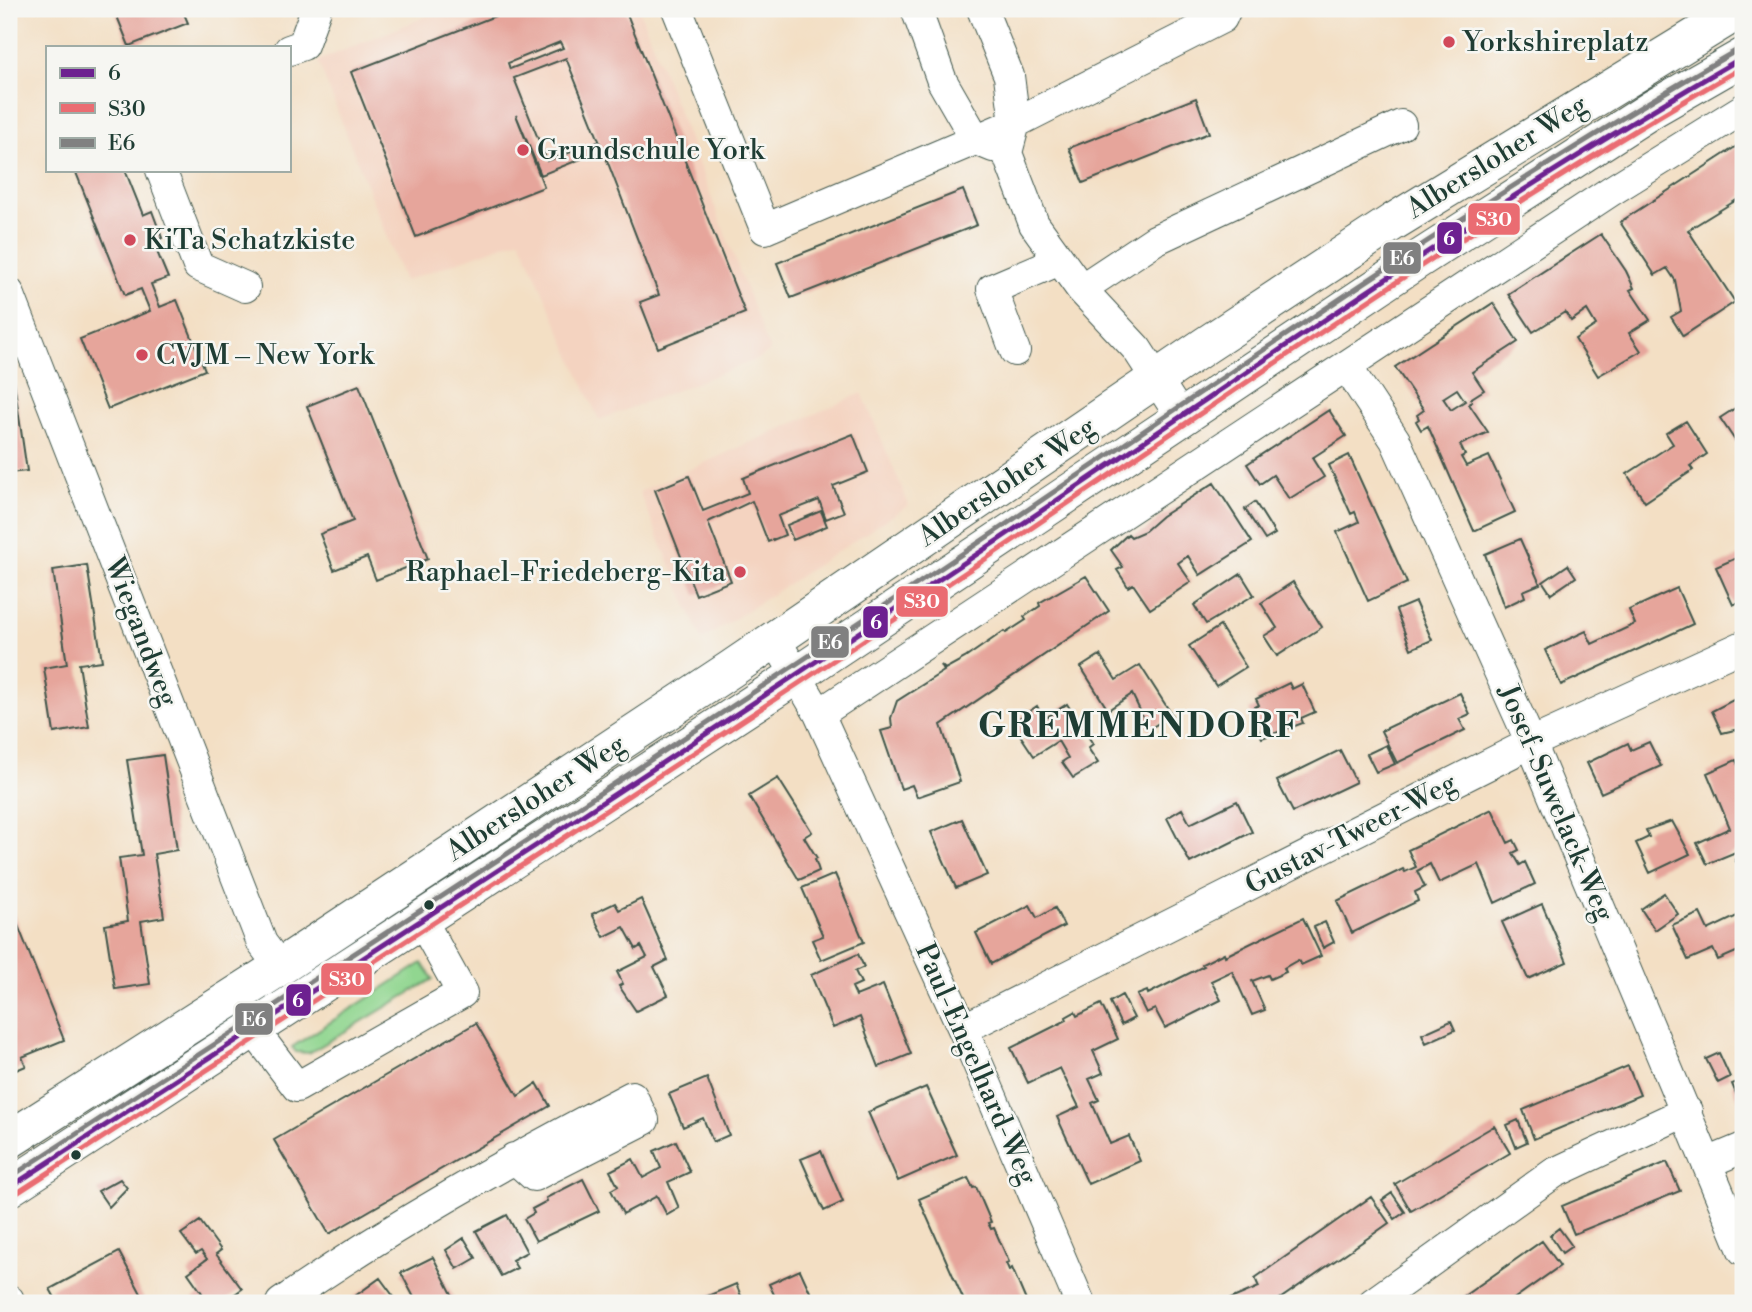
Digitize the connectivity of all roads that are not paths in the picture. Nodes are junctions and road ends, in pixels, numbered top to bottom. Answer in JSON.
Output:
{"nodes":[{"id":1,"x":316,"y":9,"type":"edge"},
{"id":2,"x":677,"y":9,"type":"edge"},
{"id":3,"x":916,"y":9,"type":"edge"},
{"id":4,"x":982,"y":9,"type":"edge"},
{"id":5,"x":1226,"y":9,"type":"edge"},
{"id":6,"x":1741,"y":9,"type":"edge"},
{"id":7,"x":290,"y":50,"type":"edge"},
{"id":8,"x":1743,"y":57,"type":"edge"},
{"id":9,"x":1743,"y":109,"type":"edge"},
{"id":10,"x":1015,"y":123,"type":"junction"},
{"id":11,"x":1401,"y":125,"type":"dead end"},
{"id":12,"x":976,"y":140,"type":"junction"},
{"id":13,"x":1007,"y":153,"type":"junction"},
{"id":14,"x":162,"y":172,"type":"edge"},
{"id":15,"x":1060,"y":260,"type":"junction"},
{"id":16,"x":245,"y":287,"type":"dead end"},
{"id":17,"x":1081,"y":289,"type":"junction"},
{"id":18,"x":9,"y":293,"type":"edge"},
{"id":19,"x":1015,"y":351,"type":"dead end"},
{"id":20,"x":1347,"y":367,"type":"junction"},
{"id":21,"x":1156,"y":379,"type":"junction"},
{"id":22,"x":1181,"y":417,"type":"junction"},
{"id":23,"x":775,"y":639,"type":"junction"},
{"id":24,"x":1743,"y":646,"type":"edge"},
{"id":25,"x":797,"y":675,"type":"junction"},
{"id":26,"x":819,"y":714,"type":"junction"},
{"id":27,"x":1531,"y":743,"type":"junction"},
{"id":28,"x":421,"y":919,"type":"junction"},
{"id":29,"x":280,"y":967,"type":"junction"},
{"id":30,"x":302,"y":999,"type":"junction"},
{"id":31,"x":253,"y":1029,"type":"junction"},
{"id":32,"x":963,"y":1029,"type":"junction"},
{"id":33,"x":1687,"y":1111,"type":"junction"},
{"id":34,"x":9,"y":1140,"type":"edge"},
{"id":35,"x":1743,"y":1148,"type":"edge"},
{"id":36,"x":514,"y":1158,"type":"dead end"},
{"id":37,"x":1707,"y":1163,"type":"junction"},
{"id":38,"x":9,"y":1188,"type":"edge"},
{"id":39,"x":1743,"y":1250,"type":"edge"},
{"id":40,"x":281,"y":1303,"type":"edge"},
{"id":41,"x":1080,"y":1303,"type":"edge"},
{"id":42,"x":1373,"y":1303,"type":"edge"}],
"edges":[{"from":1,"to":7,"type":"street"},
{"from":2,"to":12,"type":"street"},
{"from":3,"to":12,"type":"street"},
{"from":4,"to":10,"type":"street"},
{"from":5,"to":10,"type":"street"},
{"from":6,"to":21,"type":"main road","name":"Albersloher Weg"},
{"from":8,"to":22,"type":"main road","name":"Albersloher Weg"},
{"from":9,"to":20,"type":"street"},
{"from":10,"to":12,"type":"street"},
{"from":10,"to":13,"type":"street"},
{"from":11,"to":17,"type":"street"},
{"from":12,"to":13,"type":"street"},
{"from":13,"to":15,"type":"street"},
{"from":14,"to":16,"type":"street"},
{"from":15,"to":17,"type":"street"},
{"from":15,"to":19,"type":"street"},
{"from":17,"to":21,"type":"street"},
{"from":18,"to":29,"type":"street","name":"Wiegandweg"},
{"from":20,"to":26,"type":"street"},
{"from":20,"to":27,"type":"street","name":"Josef-Suwelack-Weg"},
{"from":21,"to":22,"type":"street"},
{"from":21,"to":23,"type":"main road","name":"Albersloher Weg"},
{"from":22,"to":25,"type":"main road","name":"Albersloher Weg"},
{"from":23,"to":25,"type":"street","name":"Paul-Engelhard-Weg"},
{"from":23,"to":29,"type":"main road","name":"Albersloher Weg"},
{"from":24,"to":27,"type":"street","name":"Gustav-Tweer-Weg"},
{"from":25,"to":26,"type":"street","name":"Paul-Engelhard-Weg"},
{"from":25,"to":28,"type":"main road","name":"Albersloher Weg"},
{"from":26,"to":32,"type":"street","name":"Paul-Engelhard-Weg"},
{"from":27,"to":32,"type":"street","name":"Gustav-Tweer-Weg"},
{"from":27,"to":33,"type":"street","name":"Josef-Suwelack-Weg"},
{"from":28,"to":30,"type":"main road","name":"Albersloher Weg"},
{"from":28,"to":31,"type":"street"},
{"from":29,"to":30,"type":"main road"},
{"from":29,"to":34,"type":"main road","name":"Albersloher Weg"},
{"from":30,"to":31,"type":"main road","name":"Albersloher Weg"},
{"from":31,"to":38,"type":"main road","name":"Albersloher Weg"},
{"from":32,"to":41,"type":"street","name":"Paul-Engelhard-Weg"},
{"from":33,"to":37,"type":"street","name":"Josef-Suwelack-Weg"},
{"from":33,"to":42,"type":"street"},
{"from":35,"to":37,"type":"street"},
{"from":36,"to":40,"type":"street"},
{"from":37,"to":39,"type":"street","name":"Josef-Suwelack-Weg"}]}
